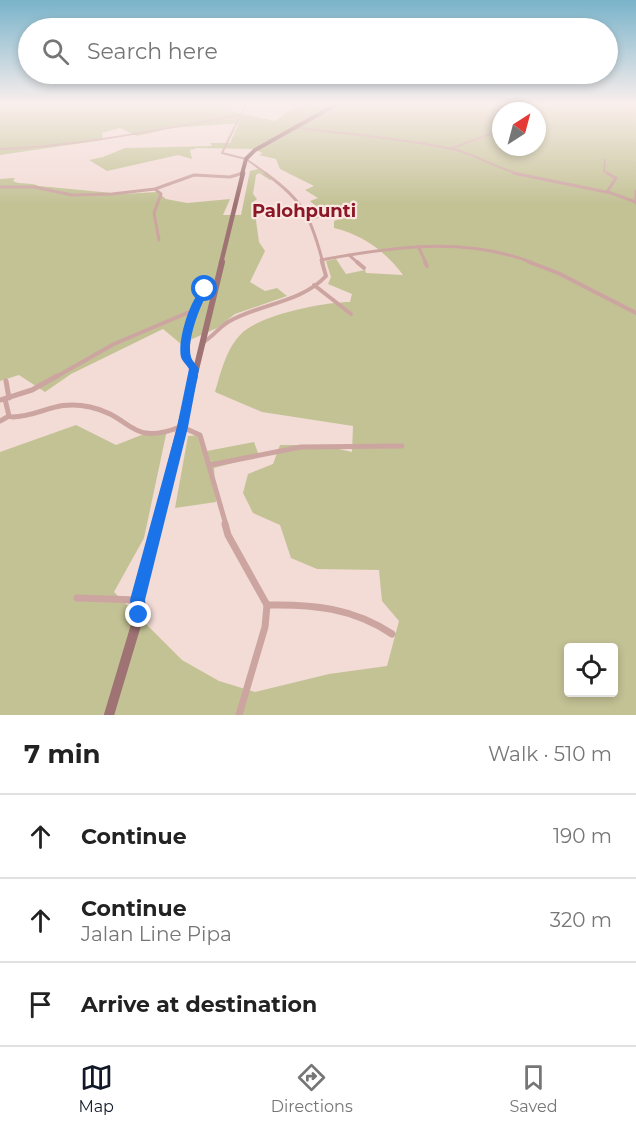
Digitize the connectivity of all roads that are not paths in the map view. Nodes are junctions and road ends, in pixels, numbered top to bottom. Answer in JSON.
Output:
{"nodes":[{"id":1,"x":110,"y":137,"type":"edge"},
{"id":2,"x":229,"y":137,"type":"edge"},
{"id":3,"x":276,"y":137,"type":"edge"},
{"id":4,"x":364,"y":137,"type":"edge"},
{"id":5,"x":481,"y":137,"type":"edge"},
{"id":6,"x":0,"y":148,"type":"edge"},
{"id":7,"x":450,"y":149,"type":"junction"},
{"id":8,"x":246,"y":159,"type":"junction"},
{"id":9,"x":605,"y":160,"type":"dead end"},
{"id":10,"x":243,"y":173,"type":"junction"},
{"id":11,"x":0,"y":187,"type":"edge"},
{"id":12,"x":155,"y":189,"type":"junction"},
{"id":13,"x":636,"y":191,"type":"edge"},
{"id":14,"x":607,"y":192,"type":"junction"},
{"id":15,"x":636,"y":202,"type":"edge"},
{"id":16,"x":327,"y":215,"type":"dead end"},
{"id":17,"x":310,"y":218,"type":"junction"},
{"id":18,"x":159,"y":240,"type":"dead end"},
{"id":19,"x":418,"y":246,"type":"junction"},
{"id":20,"x":349,"y":255,"type":"junction"},
{"id":21,"x":321,"y":260,"type":"junction"},
{"id":22,"x":427,"y":266,"type":"dead end"},
{"id":23,"x":364,"y":268,"type":"dead end"},
{"id":24,"x":314,"y":285,"type":"junction"},
{"id":25,"x":215,"y":288,"type":"junction"},
{"id":26,"x":194,"y":310,"type":"junction"},
{"id":27,"x":636,"y":313,"type":"edge"},
{"id":28,"x":351,"y":314,"type":"dead end"},
{"id":29,"x":202,"y":343,"type":"junction"},
{"id":30,"x":194,"y":369,"type":"junction"},
{"id":31,"x":6,"y":381,"type":"dead end"},
{"id":32,"x":5,"y":399,"type":"edge"},
{"id":33,"x":9,"y":416,"type":"junction"},
{"id":34,"x":0,"y":421,"type":"edge"},
{"id":35,"x":182,"y":426,"type":"junction"},
{"id":36,"x":402,"y":446,"type":"dead end"},
{"id":37,"x":210,"y":465,"type":"junction"},
{"id":38,"x":77,"y":598,"type":"dead end"},
{"id":39,"x":137,"y":600,"type":"junction"},
{"id":40,"x":267,"y":605,"type":"junction"},
{"id":41,"x":392,"y":634,"type":"dead end"},
{"id":42,"x":110,"y":715,"type":"edge"},
{"id":43,"x":240,"y":715,"type":"edge"}],
"edges":[{"from":1,"to":6,"type":"street"},
{"from":2,"to":8,"type":"street"},
{"from":3,"to":8,"type":"main road"},
{"from":4,"to":7,"type":"street"},
{"from":5,"to":7,"type":"street"},
{"from":7,"to":14,"type":"street"},
{"from":8,"to":10,"type":"main road"},
{"from":8,"to":17,"type":"street"},
{"from":9,"to":14,"type":"street"},
{"from":10,"to":12,"type":"street"},
{"from":10,"to":25,"type":"main road"},
{"from":11,"to":12,"type":"street"},
{"from":12,"to":18,"type":"street"},
{"from":13,"to":15,"type":"street"},
{"from":14,"to":15,"type":"street"},
{"from":16,"to":17,"type":"street"},
{"from":17,"to":21,"type":"street"},
{"from":19,"to":20,"type":"street"},
{"from":19,"to":22,"type":"street"},
{"from":19,"to":27,"type":"street"},
{"from":20,"to":21,"type":"street"},
{"from":20,"to":23,"type":"street"},
{"from":21,"to":24,"type":"street"},
{"from":24,"to":28,"type":"street"},
{"from":24,"to":29,"type":"street"},
{"from":25,"to":26,"type":"street"},
{"from":25,"to":29,"type":"main road"},
{"from":26,"to":30,"type":"street"},
{"from":26,"to":32,"type":"street"},
{"from":29,"to":30,"type":"main road"},
{"from":30,"to":35,"type":"main road"},
{"from":31,"to":32,"type":"street"},
{"from":32,"to":33,"type":"street"},
{"from":33,"to":34,"type":"street"},
{"from":33,"to":35,"type":"street"},
{"from":35,"to":37,"type":"street"},
{"from":35,"to":39,"type":"main road"},
{"from":36,"to":37,"type":"street"},
{"from":37,"to":40,"type":"street"},
{"from":38,"to":39,"type":"street"},
{"from":39,"to":42,"type":"main road"},
{"from":40,"to":41,"type":"street"},
{"from":40,"to":43,"type":"street"}]}
